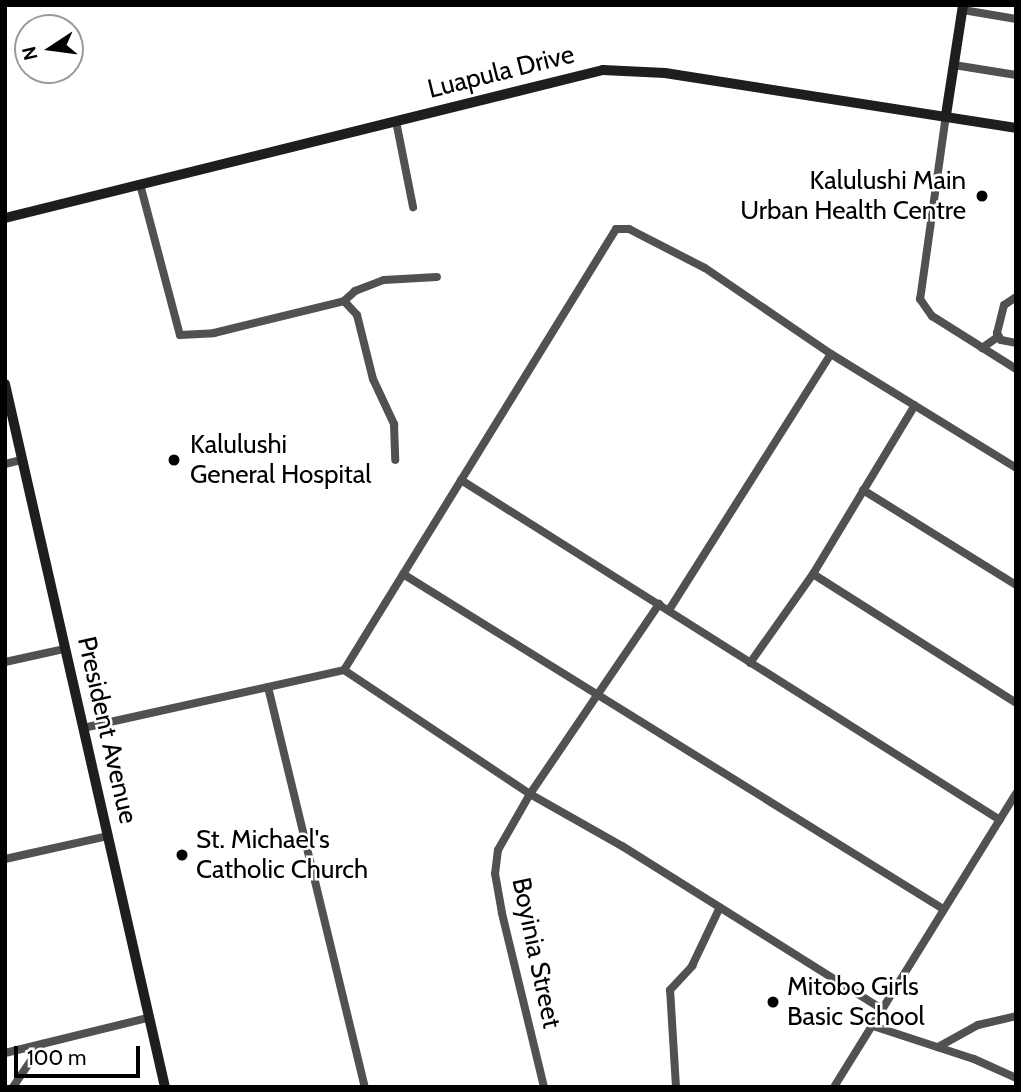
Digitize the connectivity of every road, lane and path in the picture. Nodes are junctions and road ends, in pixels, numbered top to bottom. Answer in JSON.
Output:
{"nodes":[{"id":1,"x":963,"y":8,"type":"edge"},
{"id":2,"x":1016,"y":19,"type":"edge"},
{"id":3,"x":954,"y":65,"type":"junction"},
{"id":4,"x":1016,"y":75,"type":"edge"},
{"id":5,"x":946,"y":115,"type":"junction"},
{"id":6,"x":396,"y":121,"type":"junction"},
{"id":7,"x":1016,"y":128,"type":"edge"},
{"id":8,"x":140,"y":184,"type":"junction"},
{"id":9,"x":413,"y":207,"type":"dead end"},
{"id":10,"x":5,"y":218,"type":"edge"},
{"id":11,"x":437,"y":277,"type":"dead end"},
{"id":12,"x":1016,"y":297,"type":"edge"},
{"id":13,"x":344,"y":301,"type":"junction"},
{"id":14,"x":998,"y":337,"type":"junction"},
{"id":15,"x":1016,"y":343,"type":"edge"},
{"id":16,"x":982,"y":348,"type":"junction"},
{"id":17,"x":831,"y":354,"type":"junction"},
{"id":18,"x":1016,"y":369,"type":"edge"},
{"id":19,"x":5,"y":384,"type":"edge"},
{"id":20,"x":915,"y":405,"type":"junction"},
{"id":21,"x":21,"y":460,"type":"junction"},
{"id":22,"x":395,"y":460,"type":"dead end"},
{"id":23,"x":5,"y":464,"type":"edge"},
{"id":24,"x":1016,"y":468,"type":"edge"},
{"id":25,"x":461,"y":480,"type":"junction"},
{"id":26,"x":863,"y":490,"type":"junction"},
{"id":27,"x":402,"y":574,"type":"junction"},
{"id":28,"x":813,"y":574,"type":"junction"},
{"id":29,"x":1016,"y":585,"type":"edge"},
{"id":30,"x":659,"y":604,"type":"junction"},
{"id":31,"x":669,"y":610,"type":"junction"},
{"id":32,"x":64,"y":649,"type":"junction"},
{"id":33,"x":5,"y":662,"type":"edge"},
{"id":34,"x":750,"y":663,"type":"junction"},
{"id":35,"x":344,"y":670,"type":"junction"},
{"id":36,"x":268,"y":687,"type":"junction"},
{"id":37,"x":600,"y":696,"type":"junction"},
{"id":38,"x":1016,"y":703,"type":"edge"},
{"id":39,"x":83,"y":728,"type":"junction"},
{"id":40,"x":530,"y":794,"type":"junction"},
{"id":41,"x":1016,"y":794,"type":"edge"},
{"id":42,"x":1000,"y":820,"type":"junction"},
{"id":43,"x":108,"y":836,"type":"junction"},
{"id":44,"x":5,"y":859,"type":"edge"},
{"id":45,"x":720,"y":907,"type":"junction"},
{"id":46,"x":943,"y":909,"type":"junction"},
{"id":47,"x":883,"y":1009,"type":"junction"},
{"id":48,"x":1016,"y":1016,"type":"edge"},
{"id":49,"x":148,"y":1018,"type":"junction"},
{"id":50,"x":873,"y":1026,"type":"junction"},
{"id":51,"x":42,"y":1044,"type":"junction"},
{"id":52,"x":938,"y":1047,"type":"junction"},
{"id":53,"x":5,"y":1053,"type":"edge"},
{"id":54,"x":1016,"y":1078,"type":"edge"},
{"id":55,"x":13,"y":1087,"type":"edge"},
{"id":56,"x":165,"y":1087,"type":"edge"},
{"id":57,"x":365,"y":1087,"type":"edge"},
{"id":58,"x":544,"y":1087,"type":"edge"},
{"id":59,"x":676,"y":1087,"type":"edge"},
{"id":60,"x":834,"y":1087,"type":"edge"}],
"edges":[{"from":1,"to":2,"type":"street"},
{"from":1,"to":3,"type":"street"},
{"from":3,"to":4,"type":"street"},
{"from":3,"to":5,"type":"street"},
{"from":5,"to":6,"type":"street","name":"Luapula Drive"},
{"from":5,"to":7,"type":"street","name":"Luapula Drive"},
{"from":5,"to":16,"type":"street"},
{"from":6,"to":8,"type":"street","name":"Luapula Drive"},
{"from":6,"to":9,"type":"street"},
{"from":8,"to":10,"type":"street","name":"Luapula Drive"},
{"from":8,"to":13,"type":"street"},
{"from":11,"to":13,"type":"street"},
{"from":12,"to":14,"type":"street"},
{"from":13,"to":22,"type":"street"},
{"from":14,"to":15,"type":"street"},
{"from":14,"to":16,"type":"street"},
{"from":16,"to":18,"type":"street"},
{"from":17,"to":20,"type":"street"},
{"from":17,"to":25,"type":"street"},
{"from":17,"to":31,"type":"street"},
{"from":19,"to":21,"type":"street","name":"President Avenue"},
{"from":20,"to":24,"type":"street"},
{"from":20,"to":26,"type":"street"},
{"from":21,"to":23,"type":"street"},
{"from":21,"to":32,"type":"street","name":"President Avenue"},
{"from":25,"to":27,"type":"street"},
{"from":25,"to":30,"type":"street"},
{"from":26,"to":28,"type":"street"},
{"from":26,"to":29,"type":"street"},
{"from":27,"to":35,"type":"street"},
{"from":27,"to":37,"type":"street"},
{"from":28,"to":34,"type":"street"},
{"from":28,"to":38,"type":"street"},
{"from":30,"to":31,"type":"street"},
{"from":30,"to":37,"type":"street","name":"Boyinia Street"},
{"from":31,"to":34,"type":"street"},
{"from":32,"to":33,"type":"street"},
{"from":32,"to":39,"type":"street","name":"President Avenue"},
{"from":34,"to":42,"type":"street"},
{"from":35,"to":36,"type":"street"},
{"from":35,"to":40,"type":"street"},
{"from":36,"to":39,"type":"street"},
{"from":36,"to":57,"type":"street"},
{"from":37,"to":40,"type":"street","name":"Boyinia Street"},
{"from":37,"to":46,"type":"street"},
{"from":39,"to":43,"type":"street","name":"President Avenue"},
{"from":40,"to":45,"type":"street"},
{"from":40,"to":58,"type":"street","name":"Boyinia Street"},
{"from":41,"to":42,"type":"street"},
{"from":42,"to":46,"type":"street"},
{"from":43,"to":44,"type":"street"},
{"from":43,"to":49,"type":"street","name":"President Avenue"},
{"from":45,"to":47,"type":"street"},
{"from":45,"to":59,"type":"street"},
{"from":46,"to":47,"type":"street"},
{"from":47,"to":50,"type":"street"},
{"from":48,"to":52,"type":"street"},
{"from":49,"to":51,"type":"street"},
{"from":49,"to":53,"type":"street"},
{"from":49,"to":56,"type":"street","name":"President Avenue"},
{"from":50,"to":52,"type":"street"},
{"from":50,"to":60,"type":"street"},
{"from":51,"to":53,"type":"street"},
{"from":51,"to":55,"type":"street"},
{"from":52,"to":54,"type":"street"}]}
